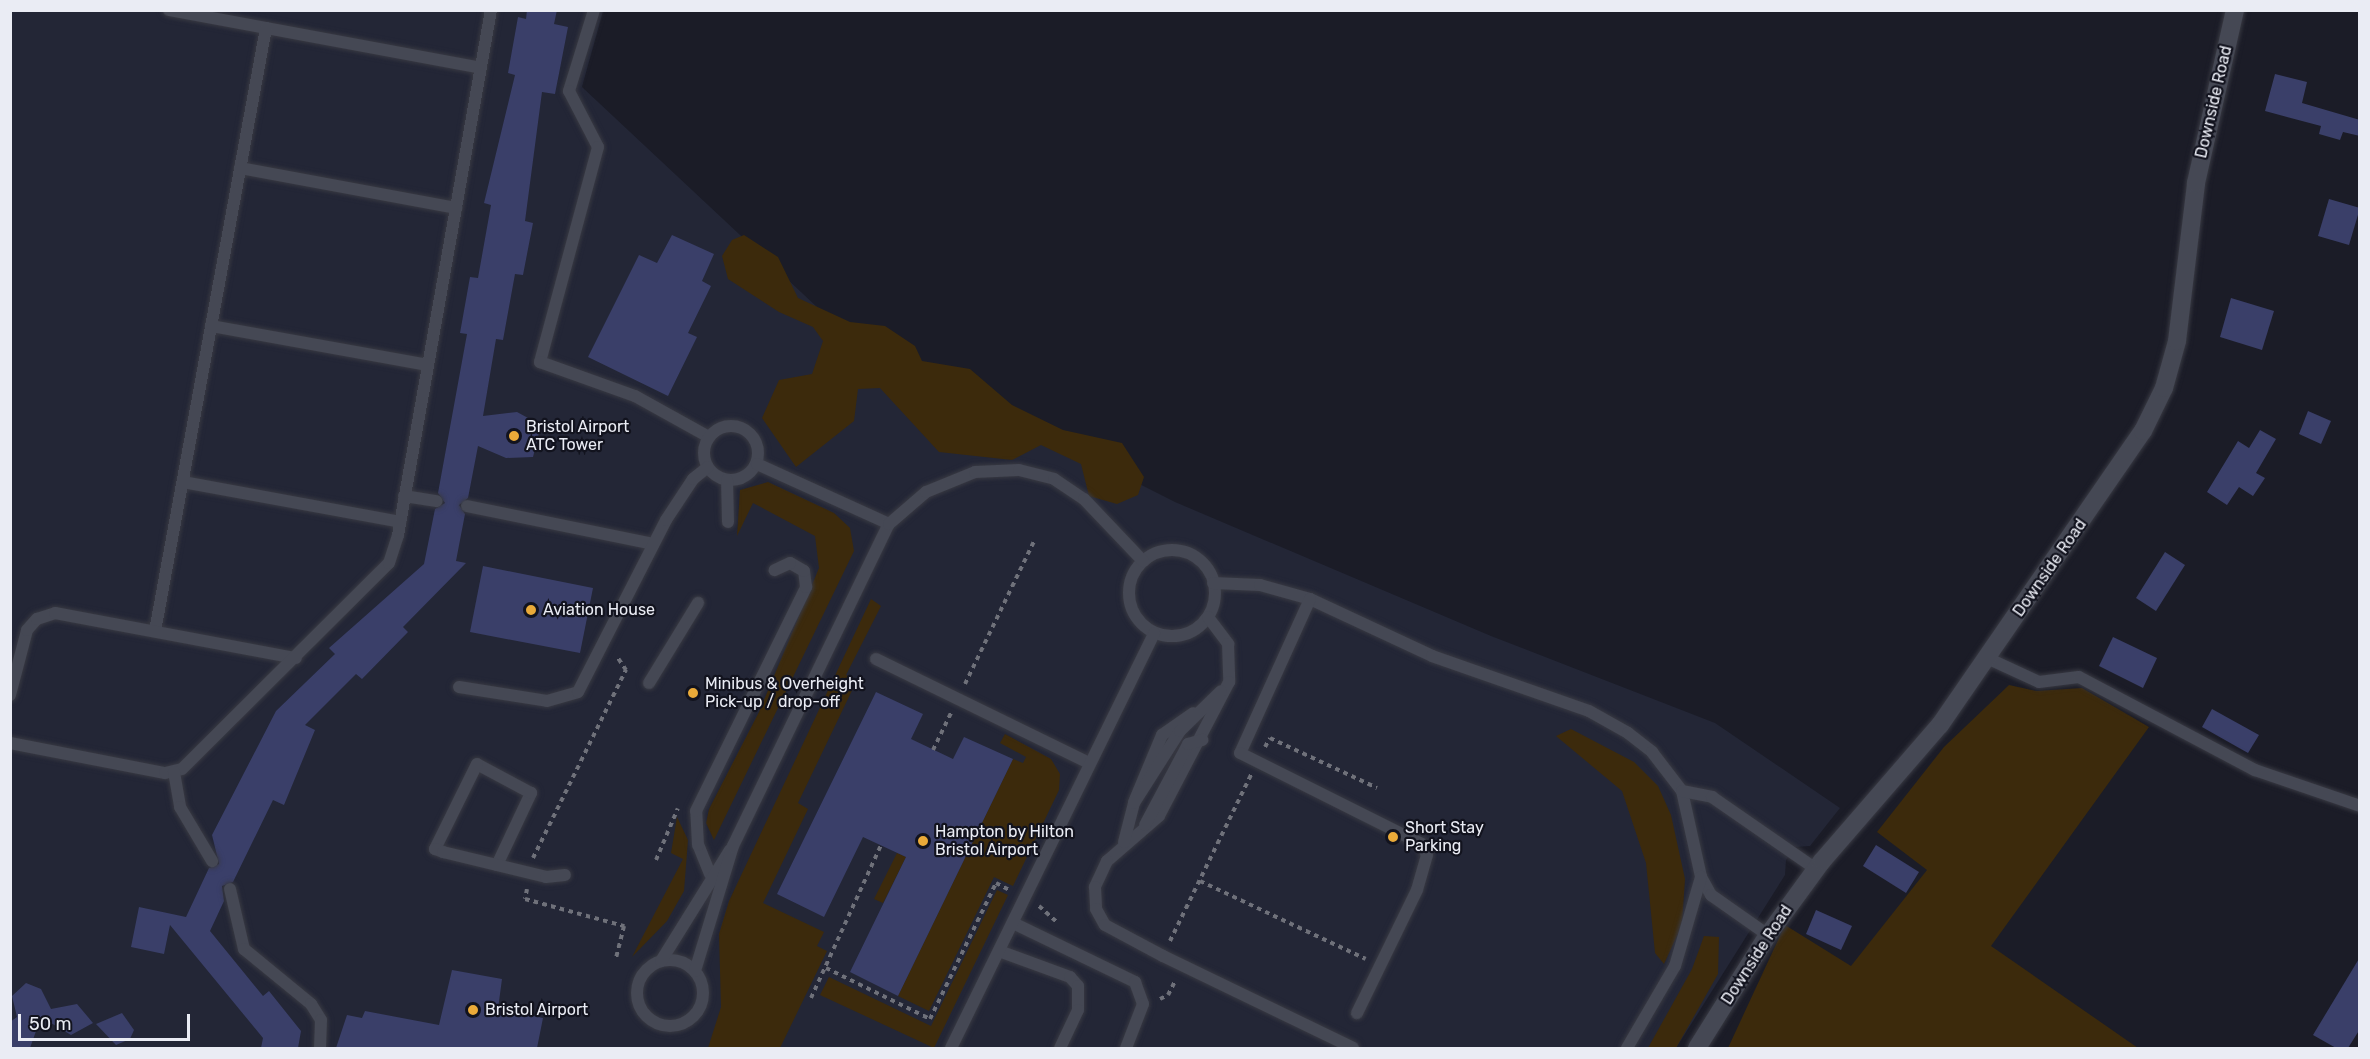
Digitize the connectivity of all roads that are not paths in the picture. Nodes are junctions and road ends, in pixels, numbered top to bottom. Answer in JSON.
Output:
{"nodes":[{"id":1,"x":169,"y":10,"type":"edge"},
{"id":2,"x":491,"y":10,"type":"edge"},
{"id":3,"x":594,"y":10,"type":"edge"},
{"id":4,"x":2235,"y":10,"type":"edge"},
{"id":5,"x":266,"y":28,"type":"junction"},
{"id":6,"x":481,"y":68,"type":"junction"},
{"id":7,"x":240,"y":168,"type":"junction"},
{"id":8,"x":456,"y":208,"type":"junction"},
{"id":9,"x":211,"y":326,"type":"junction"},
{"id":10,"x":428,"y":365,"type":"junction"},
{"id":11,"x":709,"y":437,"type":"junction"},
{"id":12,"x":757,"y":464,"type":"junction"},
{"id":13,"x":708,"y":467,"type":"junction"},
{"id":14,"x":727,"y":480,"type":"junction"},
{"id":15,"x":183,"y":482,"type":"junction"},
{"id":16,"x":404,"y":496,"type":"junction"},
{"id":17,"x":437,"y":501,"type":"dead end"},
{"id":18,"x":466,"y":506,"type":"dead end"},
{"id":19,"x":400,"y":522,"type":"junction"},
{"id":20,"x":728,"y":522,"type":"dead end"},
{"id":21,"x":889,"y":524,"type":"junction"},
{"id":22,"x":653,"y":544,"type":"junction"},
{"id":23,"x":1143,"y":561,"type":"junction"},
{"id":24,"x":775,"y":570,"type":"dead end"},
{"id":25,"x":1214,"y":583,"type":"junction"},
{"id":26,"x":1310,"y":598,"type":"junction"},
{"id":27,"x":698,"y":603,"type":"dead end"},
{"id":28,"x":1208,"y":617,"type":"junction"},
{"id":29,"x":155,"y":631,"type":"junction"},
{"id":30,"x":1154,"y":633,"type":"junction"},
{"id":31,"x":296,"y":658,"type":"junction"},
{"id":32,"x":1987,"y":658,"type":"junction"},
{"id":33,"x":876,"y":659,"type":"dead end"},
{"id":34,"x":1229,"y":682,"type":"junction"},
{"id":35,"x":650,"y":683,"type":"dead end"},
{"id":36,"x":459,"y":687,"type":"dead end"},
{"id":37,"x":10,"y":695,"type":"edge"},
{"id":38,"x":10,"y":743,"type":"edge"},
{"id":39,"x":1089,"y":763,"type":"junction"},
{"id":40,"x":174,"y":771,"type":"junction"},
{"id":41,"x":1682,"y":791,"type":"junction"},
{"id":42,"x":2360,"y":806,"type":"edge"},
{"id":43,"x":1124,"y":842,"type":"junction"},
{"id":44,"x":733,"y":846,"type":"junction"},
{"id":45,"x":212,"y":861,"type":"dead end"},
{"id":46,"x":497,"y":865,"type":"junction"},
{"id":47,"x":1816,"y":869,"type":"junction"},
{"id":48,"x":710,"y":874,"type":"junction"},
{"id":49,"x":565,"y":875,"type":"dead end"},
{"id":50,"x":1701,"y":877,"type":"junction"},
{"id":51,"x":230,"y":889,"type":"dead end"},
{"id":52,"x":1013,"y":923,"type":"junction"},
{"id":53,"x":1768,"y":935,"type":"junction"},
{"id":54,"x":999,"y":951,"type":"junction"},
{"id":55,"x":661,"y":961,"type":"junction"},
{"id":56,"x":695,"y":971,"type":"junction"},
{"id":57,"x":1357,"y":1013,"type":"dead end"},
{"id":58,"x":320,"y":1048,"type":"edge"},
{"id":59,"x":951,"y":1048,"type":"edge"},
{"id":60,"x":1060,"y":1048,"type":"edge"},
{"id":61,"x":1126,"y":1048,"type":"edge"},
{"id":62,"x":1353,"y":1048,"type":"edge"},
{"id":63,"x":1627,"y":1048,"type":"edge"},
{"id":64,"x":1697,"y":1048,"type":"edge"}],
"edges":[{"from":1,"to":5,"type":"lane"},
{"from":2,"to":6,"type":"lane"},
{"from":3,"to":11,"type":"lane"},
{"from":4,"to":32,"type":"street","name":"Downside Road"},
{"from":5,"to":6,"type":"lane"},
{"from":5,"to":7,"type":"lane"},
{"from":6,"to":8,"type":"lane"},
{"from":7,"to":8,"type":"lane"},
{"from":7,"to":9,"type":"lane"},
{"from":8,"to":10,"type":"lane"},
{"from":9,"to":10,"type":"lane"},
{"from":9,"to":15,"type":"lane"},
{"from":10,"to":16,"type":"lane"},
{"from":11,"to":12,"type":"lane"},
{"from":11,"to":13,"type":"lane"},
{"from":12,"to":14,"type":"lane"},
{"from":12,"to":21,"type":"lane"},
{"from":13,"to":14,"type":"lane"},
{"from":13,"to":22,"type":"lane"},
{"from":14,"to":20,"type":"lane"},
{"from":15,"to":19,"type":"lane"},
{"from":15,"to":29,"type":"lane"},
{"from":16,"to":17,"type":"lane"},
{"from":16,"to":19,"type":"lane"},
{"from":18,"to":22,"type":"lane"},
{"from":19,"to":31,"type":"lane"},
{"from":21,"to":23,"type":"lane"},
{"from":21,"to":44,"type":"lane"},
{"from":22,"to":36,"type":"lane"},
{"from":23,"to":25,"type":"lane"},
{"from":23,"to":30,"type":"lane"},
{"from":24,"to":48,"type":"lane"},
{"from":25,"to":26,"type":"lane"},
{"from":25,"to":28,"type":"lane"},
{"from":26,"to":41,"type":"lane"},
{"from":26,"to":57,"type":"lane"},
{"from":27,"to":35,"type":"lane"},
{"from":28,"to":30,"type":"lane"},
{"from":28,"to":34,"type":"lane"},
{"from":29,"to":31,"type":"lane"},
{"from":29,"to":37,"type":"lane"},
{"from":30,"to":39,"type":"lane"},
{"from":31,"to":40,"type":"lane"},
{"from":32,"to":42,"type":"lane"},
{"from":32,"to":47,"type":"street","name":"Downside Road"},
{"from":33,"to":39,"type":"lane"},
{"from":34,"to":43,"type":"lane"},
{"from":34,"to":43,"type":"lane"},
{"from":38,"to":40,"type":"lane"},
{"from":39,"to":52,"type":"lane"},
{"from":40,"to":45,"type":"lane"},
{"from":41,"to":47,"type":"lane"},
{"from":41,"to":50,"type":"lane"},
{"from":43,"to":62,"type":"lane"},
{"from":44,"to":48,"type":"lane"},
{"from":44,"to":56,"type":"lane"},
{"from":46,"to":46,"type":"lane"},
{"from":46,"to":49,"type":"lane"},
{"from":47,"to":53,"type":"street","name":"Downside Road"},
{"from":48,"to":55,"type":"lane"},
{"from":50,"to":53,"type":"lane"},
{"from":50,"to":63,"type":"lane"},
{"from":51,"to":58,"type":"lane"},
{"from":52,"to":54,"type":"lane"},
{"from":52,"to":61,"type":"lane"},
{"from":53,"to":64,"type":"street","name":"Downside Road"},
{"from":54,"to":59,"type":"lane"},
{"from":54,"to":60,"type":"lane"},
{"from":55,"to":56,"type":"lane"},
{"from":55,"to":56,"type":"lane"}]}
